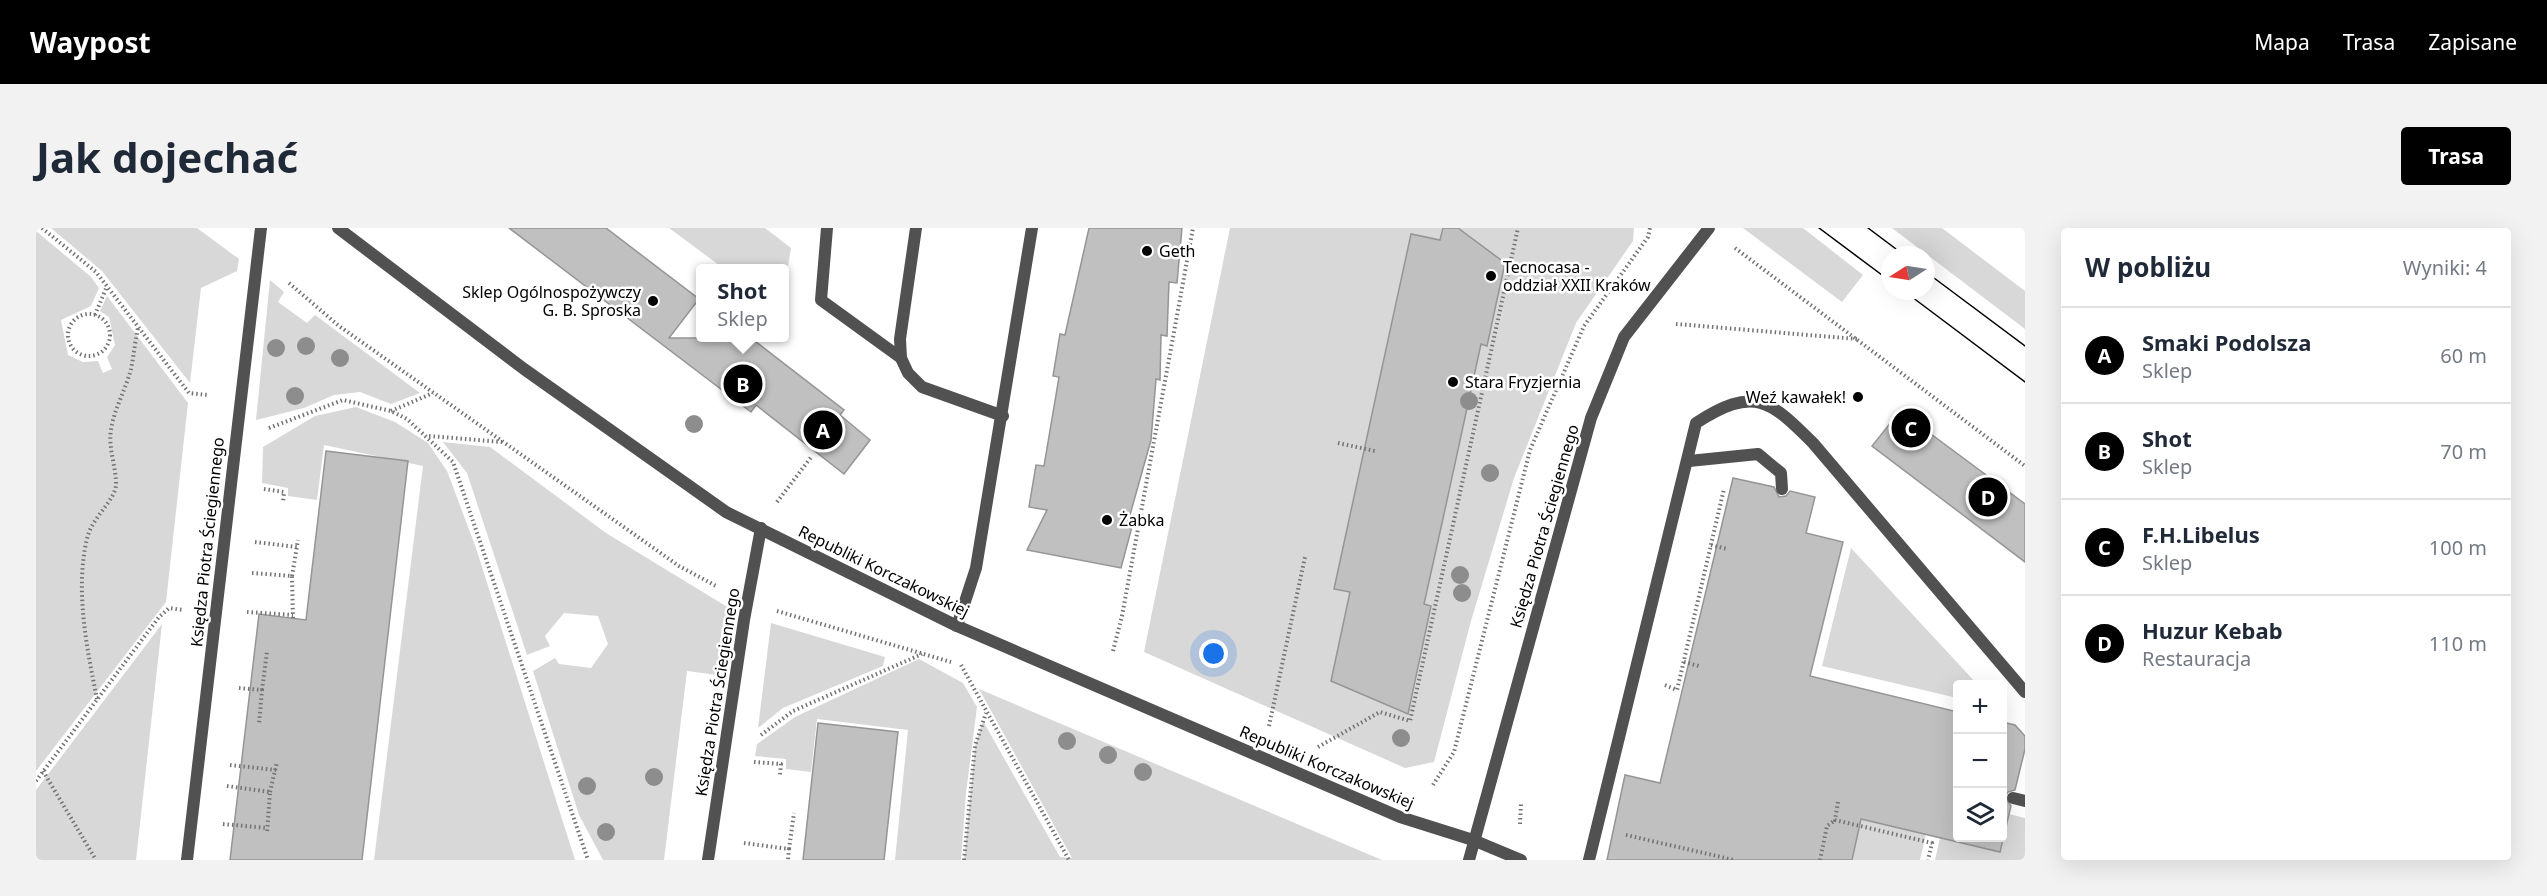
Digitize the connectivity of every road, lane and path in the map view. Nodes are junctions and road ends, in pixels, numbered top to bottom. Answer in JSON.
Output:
{"nodes":[{"id":1,"x":42,"y":228,"type":"edge"},
{"id":2,"x":261,"y":228,"type":"edge"},
{"id":3,"x":338,"y":228,"type":"edge"},
{"id":4,"x":827,"y":228,"type":"edge"},
{"id":5,"x":915,"y":228,"type":"edge"},
{"id":6,"x":1032,"y":228,"type":"edge"},
{"id":7,"x":1193,"y":228,"type":"edge"},
{"id":8,"x":1518,"y":228,"type":"edge"},
{"id":9,"x":1650,"y":228,"type":"edge"},
{"id":10,"x":1709,"y":228,"type":"edge"},
{"id":11,"x":1732,"y":247,"type":"dead end"},
{"id":12,"x":256,"y":255,"type":"junction"},
{"id":13,"x":107,"y":286,"type":"junction"},
{"id":14,"x":94,"y":315,"type":"junction"},
{"id":15,"x":1667,"y":323,"type":"dead end"},
{"id":16,"x":138,"y":328,"type":"junction"},
{"id":17,"x":1857,"y":339,"type":"junction"},
{"id":18,"x":901,"y":358,"type":"junction"},
{"id":19,"x":433,"y":393,"type":"junction"},
{"id":20,"x":212,"y":396,"type":"dead end"},
{"id":21,"x":392,"y":411,"type":"junction"},
{"id":22,"x":1003,"y":416,"type":"junction"},
{"id":23,"x":428,"y":436,"type":"junction"},
{"id":24,"x":235,"y":441,"type":"junction"},
{"id":25,"x":503,"y":442,"type":"junction"},
{"id":26,"x":1338,"y":443,"type":"dead end"},
{"id":27,"x":1375,"y":451,"type":"dead end"},
{"id":28,"x":812,"y":456,"type":"dead end"},
{"id":29,"x":1689,"y":461,"type":"junction"},
{"id":30,"x":2025,"y":466,"type":"edge"},
{"id":31,"x":1714,"y":485,"type":"dead end"},
{"id":32,"x":254,"y":487,"type":"dead end"},
{"id":33,"x":1782,"y":489,"type":"dead end"},
{"id":34,"x":283,"y":502,"type":"dead end"},
{"id":35,"x":775,"y":505,"type":"dead end"},
{"id":36,"x":761,"y":528,"type":"junction"},
{"id":37,"x":298,"y":540,"type":"dead end"},
{"id":38,"x":248,"y":541,"type":"dead end"},
{"id":39,"x":1712,"y":545,"type":"junction"},
{"id":40,"x":297,"y":547,"type":"junction"},
{"id":41,"x":1727,"y":549,"type":"dead end"},
{"id":42,"x":1305,"y":556,"type":"dead end"},
{"id":43,"x":245,"y":573,"type":"dead end"},
{"id":44,"x":292,"y":576,"type":"junction"},
{"id":45,"x":747,"y":602,"type":"junction"},
{"id":46,"x":216,"y":611,"type":"junction"},
{"id":47,"x":240,"y":612,"type":"dead end"},
{"id":48,"x":957,"y":626,"type":"junction"},
{"id":49,"x":1113,"y":651,"type":"dead end"},
{"id":50,"x":267,"y":652,"type":"dead end"},
{"id":51,"x":922,"y":654,"type":"junction"},
{"id":52,"x":935,"y":657,"type":"dead end"},
{"id":53,"x":1684,"y":662,"type":"junction"},
{"id":54,"x":960,"y":665,"type":"dead end"},
{"id":55,"x":1699,"y":666,"type":"dead end"},
{"id":56,"x":1667,"y":678,"type":"dead end"},
{"id":57,"x":232,"y":687,"type":"dead end"},
{"id":58,"x":262,"y":690,"type":"junction"},
{"id":59,"x":2025,"y":692,"type":"edge"},
{"id":60,"x":98,"y":699,"type":"junction"},
{"id":61,"x":986,"y":712,"type":"junction"},
{"id":62,"x":259,"y":724,"type":"dead end"},
{"id":63,"x":1269,"y":727,"type":"dead end"},
{"id":64,"x":759,"y":737,"type":"dead end"},
{"id":65,"x":1315,"y":748,"type":"dead end"},
{"id":66,"x":747,"y":761,"type":"dead end"},
{"id":67,"x":277,"y":762,"type":"dead end"},
{"id":68,"x":223,"y":765,"type":"dead end"},
{"id":69,"x":276,"y":770,"type":"junction"},
{"id":70,"x":44,"y":771,"type":"junction"},
{"id":71,"x":780,"y":775,"type":"dead end"},
{"id":72,"x":36,"y":781,"type":"edge"},
{"id":73,"x":220,"y":785,"type":"dead end"},
{"id":74,"x":1433,"y":785,"type":"dead end"},
{"id":75,"x":270,"y":792,"type":"junction"},
{"id":76,"x":1521,"y":800,"type":"dead end"},
{"id":77,"x":1838,"y":802,"type":"dead end"},
{"id":78,"x":794,"y":813,"type":"dead end"},
{"id":79,"x":1835,"y":820,"type":"junction"},
{"id":80,"x":216,"y":823,"type":"dead end"},
{"id":81,"x":1519,"y":827,"type":"dead end"},
{"id":82,"x":1597,"y":828,"type":"junction"},
{"id":83,"x":1473,"y":840,"type":"junction"},
{"id":84,"x":738,"y":842,"type":"dead end"},
{"id":85,"x":789,"y":849,"type":"junction"},
{"id":86,"x":96,"y":860,"type":"edge"},
{"id":87,"x":187,"y":860,"type":"edge"},
{"id":88,"x":588,"y":860,"type":"edge"},
{"id":89,"x":708,"y":860,"type":"edge"},
{"id":90,"x":788,"y":860,"type":"edge"},
{"id":91,"x":964,"y":860,"type":"edge"},
{"id":92,"x":1069,"y":860,"type":"edge"},
{"id":93,"x":1468,"y":860,"type":"edge"},
{"id":94,"x":1521,"y":860,"type":"edge"},
{"id":95,"x":1589,"y":860,"type":"edge"},
{"id":96,"x":1734,"y":860,"type":"edge"},
{"id":97,"x":1820,"y":860,"type":"edge"},
{"id":98,"x":1928,"y":860,"type":"edge"}],
"edges":[{"from":1,"to":13,"type":"path"},
{"from":2,"to":12,"type":"street","name":"Księdza Piotra Ściegiennego"},
{"from":3,"to":36,"type":"street","name":"Republiki Korczakowskiej"},
{"from":4,"to":18,"type":"street"},
{"from":5,"to":18,"type":"street"},
{"from":6,"to":22,"type":"street"},
{"from":7,"to":49,"type":"path"},
{"from":8,"to":65,"type":"path"},
{"from":9,"to":74,"type":"path"},
{"from":10,"to":83,"type":"street","name":"Księdza Piotra Ściegiennego"},
{"from":11,"to":17,"type":"path"},
{"from":12,"to":19,"type":"path"},
{"from":12,"to":24,"type":"street","name":"Księdza Piotra Ściegiennego"},
{"from":13,"to":14,"type":"path"},
{"from":13,"to":16,"type":"path"},
{"from":14,"to":14,"type":"path"},
{"from":15,"to":17,"type":"path"},
{"from":16,"to":20,"type":"path"},
{"from":16,"to":60,"type":"path"},
{"from":17,"to":30,"type":"path"},
{"from":18,"to":22,"type":"street"},
{"from":19,"to":21,"type":"path"},
{"from":19,"to":25,"type":"path"},
{"from":21,"to":23,"type":"path"},
{"from":21,"to":24,"type":"path"},
{"from":22,"to":48,"type":"street"},
{"from":23,"to":25,"type":"path"},
{"from":23,"to":88,"type":"path"},
{"from":24,"to":46,"type":"street","name":"Księdza Piotra Ściegiennego"},
{"from":25,"to":45,"type":"path"},
{"from":26,"to":27,"type":"path"},
{"from":28,"to":35,"type":"path"},
{"from":29,"to":33,"type":"street"},
{"from":29,"to":59,"type":"street"},
{"from":29,"to":82,"type":"street"},
{"from":31,"to":39,"type":"path"},
{"from":32,"to":34,"type":"path"},
{"from":36,"to":45,"type":"street","name":"Księdza Piotra Ściegiennego"},
{"from":36,"to":48,"type":"street","name":"Republiki Korczakowskiej"},
{"from":37,"to":40,"type":"path"},
{"from":38,"to":40,"type":"path"},
{"from":39,"to":41,"type":"path"},
{"from":39,"to":53,"type":"path"},
{"from":40,"to":44,"type":"path"},
{"from":42,"to":63,"type":"path"},
{"from":43,"to":44,"type":"path"},
{"from":44,"to":47,"type":"path"},
{"from":45,"to":51,"type":"path"},
{"from":45,"to":89,"type":"street","name":"Księdza Piotra Ściegiennego"},
{"from":46,"to":60,"type":"path"},
{"from":46,"to":87,"type":"street","name":"Księdza Piotra Ściegiennego"},
{"from":48,"to":83,"type":"street","name":"Republiki Korczakowskiej"},
{"from":50,"to":58,"type":"path"},
{"from":51,"to":52,"type":"path"},
{"from":51,"to":64,"type":"path"},
{"from":53,"to":55,"type":"path"},
{"from":53,"to":56,"type":"path"},
{"from":54,"to":61,"type":"path"},
{"from":57,"to":58,"type":"path"},
{"from":58,"to":62,"type":"path"},
{"from":60,"to":70,"type":"path"},
{"from":61,"to":91,"type":"path"},
{"from":61,"to":92,"type":"path"},
{"from":66,"to":71,"type":"path"},
{"from":67,"to":69,"type":"path"},
{"from":68,"to":69,"type":"path"},
{"from":69,"to":75,"type":"path"},
{"from":70,"to":72,"type":"path"},
{"from":70,"to":86,"type":"path"},
{"from":73,"to":75,"type":"path"},
{"from":75,"to":80,"type":"path"},
{"from":76,"to":81,"type":"path"},
{"from":77,"to":79,"type":"path"},
{"from":78,"to":85,"type":"path"},
{"from":79,"to":97,"type":"path"},
{"from":79,"to":98,"type":"path"},
{"from":82,"to":95,"type":"street"},
{"from":82,"to":96,"type":"path"},
{"from":83,"to":93,"type":"street","name":"Księdza Piotra Ściegiennego"},
{"from":83,"to":94,"type":"street","name":"Republiki Korczakowskiej"},
{"from":84,"to":85,"type":"path"},
{"from":85,"to":90,"type":"path"}]}
